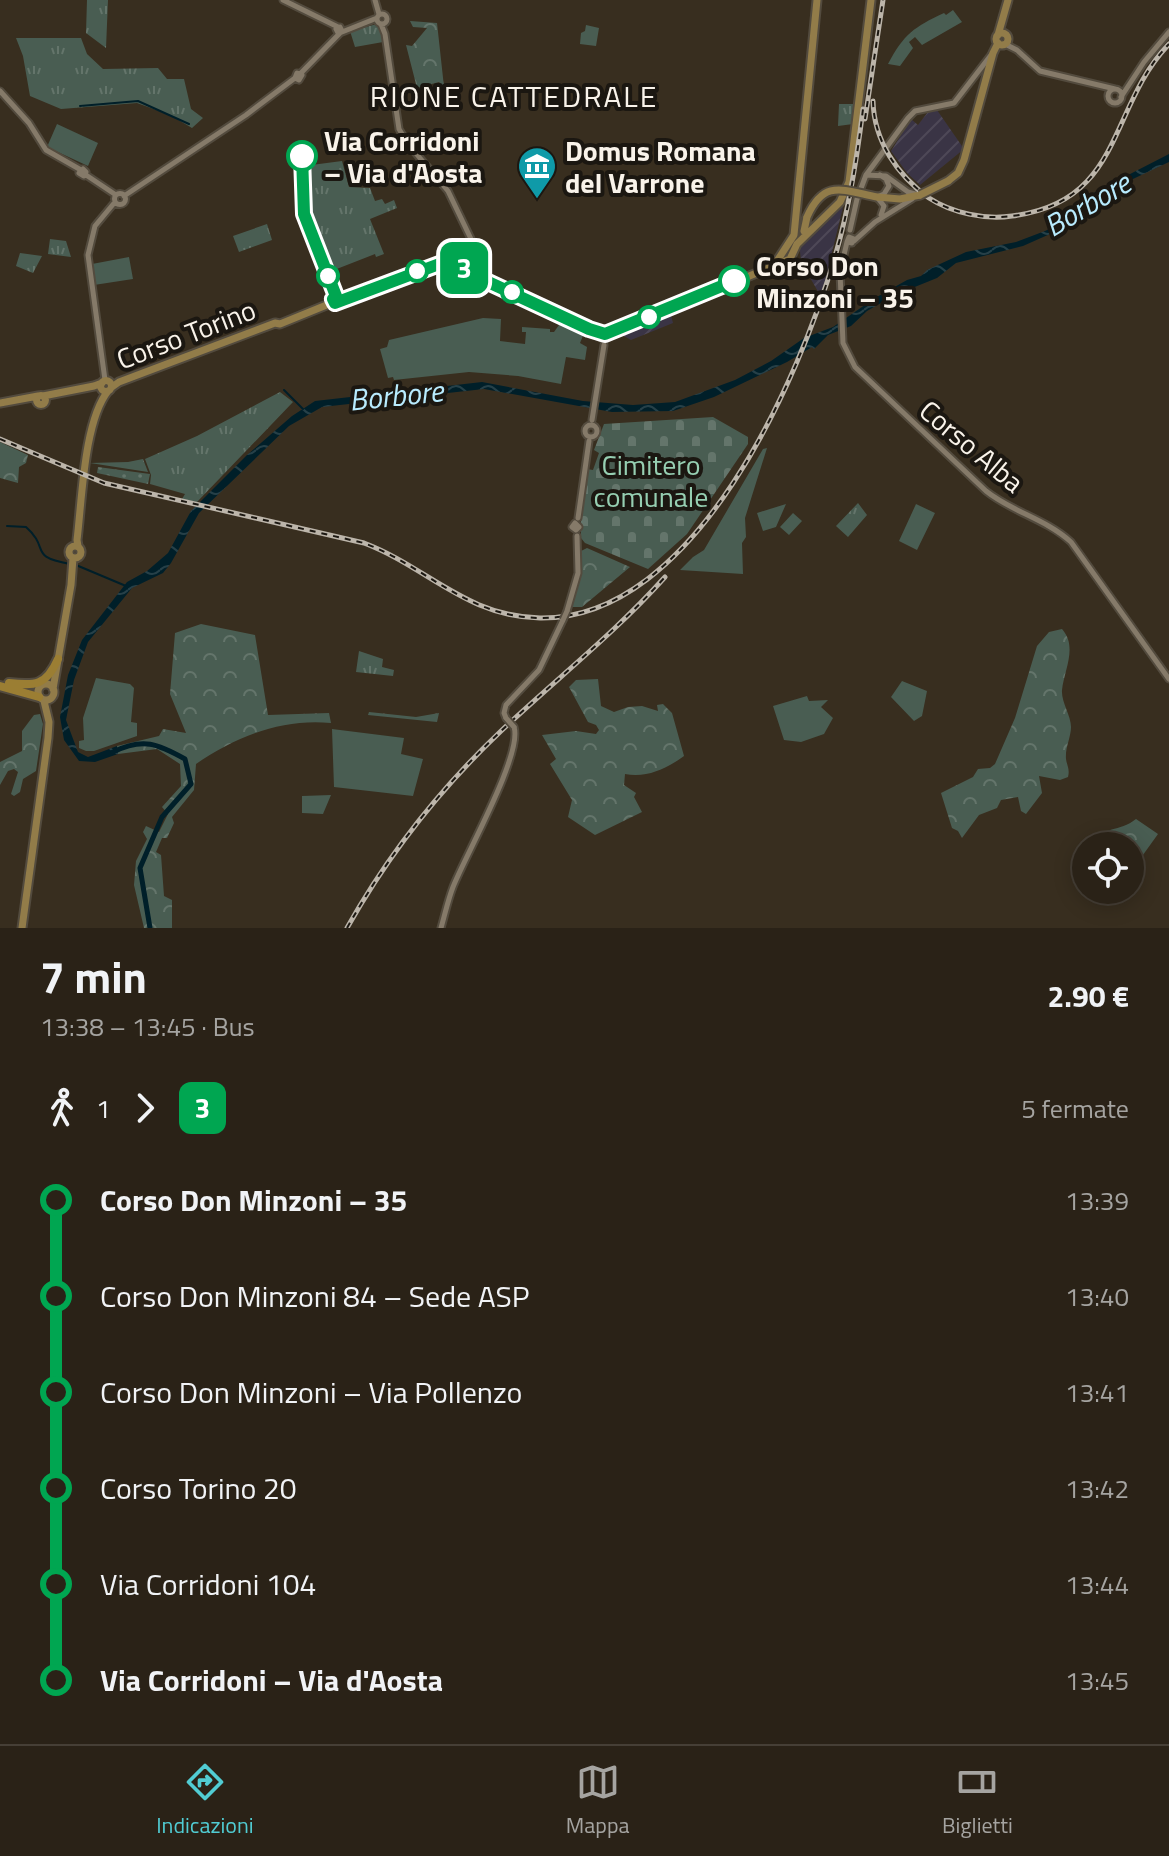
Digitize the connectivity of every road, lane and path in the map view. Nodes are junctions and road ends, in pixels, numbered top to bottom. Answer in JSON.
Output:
{"nodes":[{"id":1,"x":283,"y":0,"type":"edge"},
{"id":2,"x":375,"y":0,"type":"edge"},
{"id":3,"x":817,"y":0,"type":"edge"},
{"id":4,"x":871,"y":0,"type":"edge"},
{"id":5,"x":1008,"y":0,"type":"edge"},
{"id":6,"x":381,"y":19,"type":"junction"},
{"id":7,"x":339,"y":30,"type":"junction"},
{"id":8,"x":1169,"y":32,"type":"edge"},
{"id":9,"x":1003,"y":39,"type":"junction"},
{"id":10,"x":993,"y":53,"type":"junction"},
{"id":11,"x":1116,"y":89,"type":"junction"},
{"id":12,"x":1125,"y":89,"type":"junction"},
{"id":13,"x":1107,"y":90,"type":"junction"},
{"id":14,"x":0,"y":91,"type":"edge"},
{"id":15,"x":1121,"y":97,"type":"junction"},
{"id":16,"x":866,"y":175,"type":"junction"},
{"id":17,"x":880,"y":175,"type":"junction"},
{"id":18,"x":920,"y":195,"type":"junction"},
{"id":19,"x":124,"y":196,"type":"junction"},
{"id":20,"x":877,"y":197,"type":"junction"},
{"id":21,"x":115,"y":199,"type":"junction"},
{"id":22,"x":875,"y":222,"type":"junction"},
{"id":23,"x":802,"y":227,"type":"junction"},
{"id":24,"x":814,"y":228,"type":"junction"},
{"id":25,"x":851,"y":238,"type":"junction"},
{"id":26,"x":468,"y":253,"type":"junction"},
{"id":27,"x":458,"y":263,"type":"junction"},
{"id":28,"x":476,"y":266,"type":"junction"},
{"id":29,"x":466,"y":269,"type":"junction"},
{"id":30,"x":483,"y":279,"type":"junction"},
{"id":31,"x":363,"y":289,"type":"junction"},
{"id":32,"x":605,"y":337,"type":"junction"},
{"id":33,"x":104,"y":386,"type":"junction"},
{"id":34,"x":0,"y":403,"type":"edge"},
{"id":35,"x":592,"y":422,"type":"junction"},
{"id":36,"x":589,"y":438,"type":"junction"},
{"id":37,"x":58,"y":659,"type":"junction"},
{"id":38,"x":1169,"y":679,"type":"edge"},
{"id":39,"x":3,"y":683,"type":"edge"},
{"id":40,"x":45,"y":693,"type":"junction"},
{"id":41,"x":22,"y":928,"type":"edge"},
{"id":42,"x":441,"y":928,"type":"edge"}],
"edges":[{"from":1,"to":7,"type":"street"},
{"from":2,"to":6,"type":"street"},
{"from":3,"to":23,"type":"main road"},
{"from":4,"to":24,"type":"main road"},
{"from":5,"to":9,"type":"main road"},
{"from":6,"to":7,"type":"street"},
{"from":6,"to":26,"type":"street"},
{"from":7,"to":19,"type":"street"},
{"from":8,"to":12,"type":"street"},
{"from":9,"to":10,"type":"main road"},
{"from":9,"to":13,"type":"street"},
{"from":10,"to":16,"type":"street","name":"Corso Alba"},
{"from":10,"to":18,"type":"main road","bridge":true},
{"from":11,"to":12,"type":"street"},
{"from":11,"to":13,"type":"street"},
{"from":11,"to":15,"type":"street"},
{"from":12,"to":15,"type":"street"},
{"from":13,"to":15,"type":"street"},
{"from":14,"to":21,"type":"street"},
{"from":16,"to":17,"type":"street"},
{"from":16,"to":25,"type":"street","name":"Corso Alba"},
{"from":17,"to":18,"type":"street"},
{"from":17,"to":20,"type":"street"},
{"from":18,"to":20,"type":"main road"},
{"from":18,"to":22,"type":"street"},
{"from":19,"to":21,"type":"street"},
{"from":19,"to":21,"type":"street"},
{"from":20,"to":22,"type":"street"},
{"from":20,"to":23,"type":"main road","bridge":true},
{"from":21,"to":33,"type":"street"},
{"from":22,"to":25,"type":"street"},
{"from":23,"to":24,"type":"main road"},
{"from":23,"to":24,"type":"main road"},
{"from":23,"to":32,"type":"main road"},
{"from":25,"to":38,"type":"street","name":"Corso Alba"},
{"from":26,"to":27,"type":"main road"},
{"from":26,"to":28,"type":"main road"},
{"from":26,"to":31,"type":"main road","name":"Corso Torino"},
{"from":27,"to":29,"type":"main road"},
{"from":27,"to":31,"type":"main road","name":"Corso Torino"},
{"from":28,"to":29,"type":"main road"},
{"from":28,"to":30,"type":"main road"},
{"from":29,"to":30,"type":"main road"},
{"from":30,"to":32,"type":"main road"},
{"from":31,"to":33,"type":"main road","name":"Corso Torino"},
{"from":32,"to":35,"type":"street"},
{"from":33,"to":34,"type":"main road"},
{"from":33,"to":37,"type":"main road","name":"Corso Torino"},
{"from":35,"to":36,"type":"street"},
{"from":35,"to":36,"type":"street"},
{"from":36,"to":42,"type":"street","bridge":true},
{"from":37,"to":39,"type":"highway"},
{"from":37,"to":40,"type":"main road","name":"Corso Torino"},
{"from":39,"to":40,"type":"highway"},
{"from":40,"to":41,"type":"main road","name":"Corso Torino"}]}
